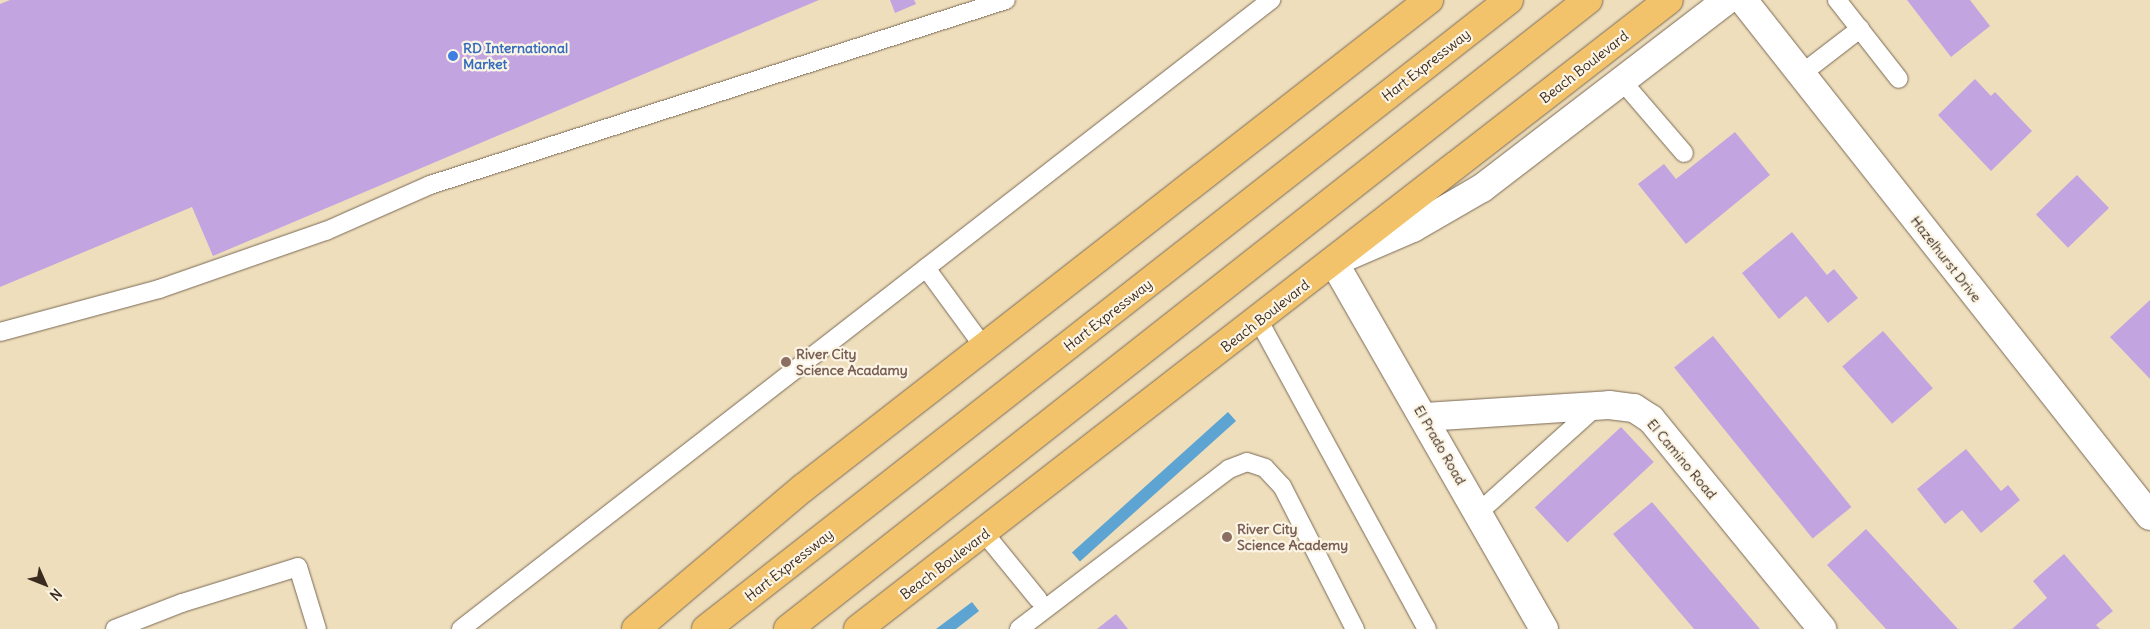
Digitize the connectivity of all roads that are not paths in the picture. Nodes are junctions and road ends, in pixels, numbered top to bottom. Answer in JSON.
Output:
{"nodes":[{"id":1,"x":1006,"y":0,"type":"edge"},
{"id":2,"x":1429,"y":0,"type":"edge"},
{"id":3,"x":1509,"y":0,"type":"edge"},
{"id":4,"x":1588,"y":0,"type":"edge"},
{"id":5,"x":1669,"y":0,"type":"edge"},
{"id":6,"x":1727,"y":0,"type":"edge"},
{"id":7,"x":1743,"y":0,"type":"edge"},
{"id":8,"x":1837,"y":0,"type":"edge"},
{"id":9,"x":1266,"y":2,"type":"edge"},
{"id":10,"x":1860,"y":29,"type":"junction"},
{"id":11,"x":1800,"y":75,"type":"junction"},
{"id":12,"x":1899,"y":79,"type":"dead end"},
{"id":13,"x":1622,"y":81,"type":"junction"},
{"id":14,"x":1684,"y":153,"type":"dead end"},
{"id":15,"x":1334,"y":262,"type":"junction"},
{"id":16,"x":926,"y":268,"type":"junction"},
{"id":17,"x":1259,"y":321,"type":"junction"},
{"id":18,"x":0,"y":332,"type":"edge"},
{"id":19,"x":983,"y":346,"type":"junction"},
{"id":20,"x":1597,"y":406,"type":"junction"},
{"id":21,"x":1425,"y":417,"type":"junction"},
{"id":22,"x":1478,"y":513,"type":"junction"},
{"id":23,"x":2150,"y":516,"type":"edge"},
{"id":24,"x":985,"y":534,"type":"junction"},
{"id":25,"x":1042,"y":604,"type":"junction"},
{"id":26,"x":115,"y":629,"type":"edge"},
{"id":27,"x":317,"y":629,"type":"edge"},
{"id":28,"x":461,"y":629,"type":"edge"},
{"id":29,"x":636,"y":629,"type":"edge"},
{"id":30,"x":706,"y":629,"type":"edge"},
{"id":31,"x":788,"y":629,"type":"edge"},
{"id":32,"x":858,"y":629,"type":"edge"},
{"id":33,"x":1019,"y":629,"type":"edge"},
{"id":34,"x":1355,"y":629,"type":"edge"},
{"id":35,"x":1427,"y":629,"type":"edge"},
{"id":36,"x":1544,"y":629,"type":"edge"},
{"id":37,"x":1822,"y":629,"type":"edge"}],
"edges":[{"from":1,"to":18,"type":"lane"},
{"from":2,"to":19,"type":"highway"},
{"from":3,"to":30,"type":"highway","name":"Hart Expressway"},
{"from":4,"to":31,"type":"highway"},
{"from":5,"to":15,"type":"highway","name":"Beach Boulevard"},
{"from":6,"to":13,"type":"street"},
{"from":7,"to":11,"type":"street","name":"Hazelhurst Drive"},
{"from":8,"to":10,"type":"lane"},
{"from":9,"to":16,"type":"lane"},
{"from":10,"to":11,"type":"lane"},
{"from":10,"to":12,"type":"lane"},
{"from":11,"to":23,"type":"street","name":"Hazelhurst Drive"},
{"from":13,"to":14,"type":"lane"},
{"from":13,"to":15,"type":"street"},
{"from":15,"to":17,"type":"highway","name":"Beach Boulevard"},
{"from":15,"to":21,"type":"street","name":"El Prado Road"},
{"from":16,"to":19,"type":"lane"},
{"from":16,"to":28,"type":"lane"},
{"from":17,"to":24,"type":"highway","name":"Beach Boulevard"},
{"from":17,"to":35,"type":"lane"},
{"from":19,"to":29,"type":"highway"},
{"from":20,"to":21,"type":"street","name":"El Camino Road"},
{"from":20,"to":22,"type":"lane"},
{"from":20,"to":37,"type":"street","name":"El Camino Road"},
{"from":21,"to":22,"type":"street","name":"El Prado Road"},
{"from":22,"to":36,"type":"street","name":"El Prado Road"},
{"from":24,"to":25,"type":"lane"},
{"from":24,"to":32,"type":"highway","name":"Beach Boulevard"},
{"from":25,"to":33,"type":"lane"},
{"from":25,"to":34,"type":"lane"},
{"from":26,"to":27,"type":"lane"}]}
